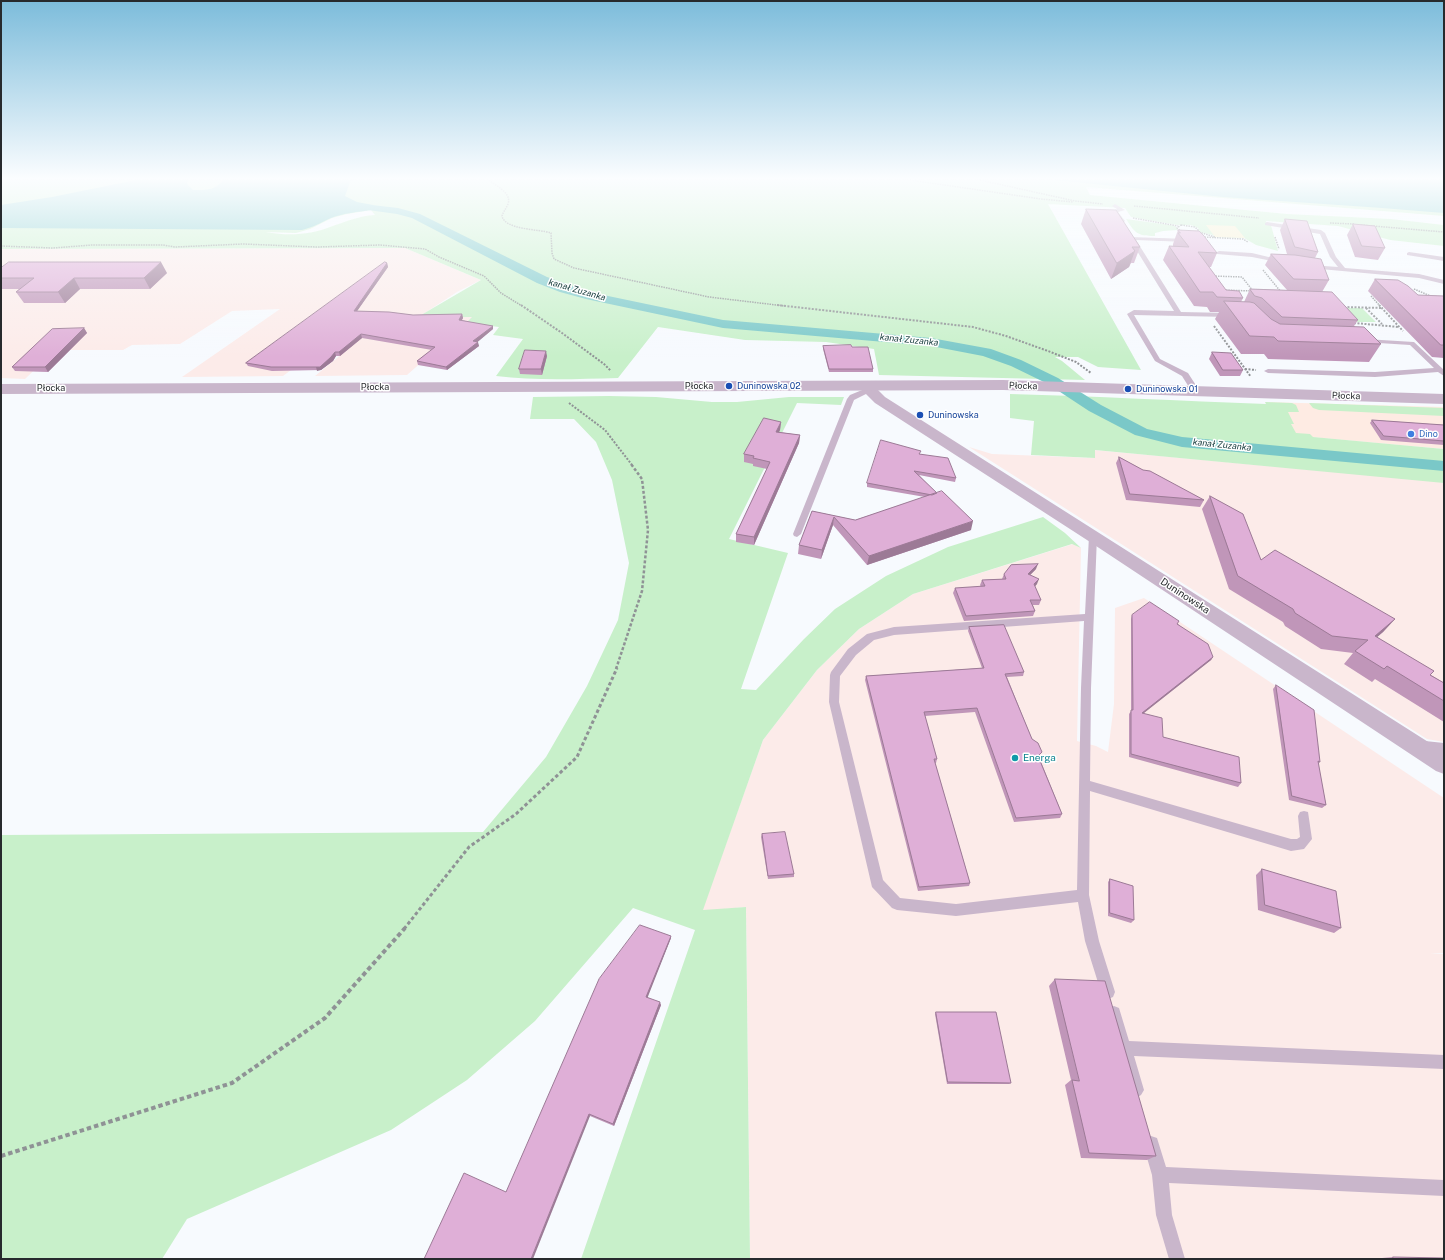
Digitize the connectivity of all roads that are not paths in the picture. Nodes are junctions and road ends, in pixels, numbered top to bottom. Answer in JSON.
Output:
{"nodes":[{"id":1,"x":1132,"y":238,"type":"edge"},
{"id":2,"x":1156,"y":239,"type":"edge"},
{"id":3,"x":1325,"y":239,"type":"edge"},
{"id":4,"x":1191,"y":240,"type":"edge"},
{"id":5,"x":1219,"y":253,"type":"dead end"},
{"id":6,"x":1409,"y":254,"type":"dead end"},
{"id":7,"x":1444,"y":259,"type":"edge"},
{"id":8,"x":1286,"y":262,"type":"edge"},
{"id":9,"x":1306,"y":266,"type":"edge"},
{"id":10,"x":1342,"y":270,"type":"junction"},
{"id":11,"x":1444,"y":282,"type":"edge"},
{"id":12,"x":1178,"y":314,"type":"junction"},
{"id":13,"x":1239,"y":316,"type":"edge"},
{"id":14,"x":1358,"y":341,"type":"edge"},
{"id":15,"x":1268,"y":371,"type":"dead end"},
{"id":16,"x":1442,"y":372,"type":"edge"},
{"id":17,"x":869,"y":388,"type":"junction"},
{"id":18,"x":1,"y":389,"type":"edge"},
{"id":19,"x":1195,"y":390,"type":"junction"},
{"id":20,"x":1444,"y":399,"type":"edge"},
{"id":21,"x":797,"y":534,"type":"dead end"},
{"id":22,"x":1093,"y":536,"type":"junction"},
{"id":23,"x":1088,"y":617,"type":"junction"},
{"id":24,"x":1415,"y":745,"type":"junction"},
{"id":25,"x":1444,"y":748,"type":"edge"},
{"id":26,"x":1444,"y":764,"type":"edge"},
{"id":27,"x":1084,"y":784,"type":"junction"},
{"id":28,"x":1304,"y":816,"type":"dead end"},
{"id":29,"x":1083,"y":895,"type":"junction"},
{"id":30,"x":1125,"y":1048,"type":"junction"},
{"id":31,"x":1444,"y":1062,"type":"edge"},
{"id":32,"x":1139,"y":1101,"type":"edge"},
{"id":33,"x":1148,"y":1130,"type":"edge"},
{"id":34,"x":1160,"y":1175,"type":"junction"},
{"id":35,"x":1444,"y":1188,"type":"edge"},
{"id":36,"x":1176,"y":1259,"type":"edge"}],
"edges":[{"from":1,"to":12,"type":"lane"},
{"from":2,"to":4,"type":"lane"},
{"from":3,"to":10,"type":"lane"},
{"from":5,"to":8,"type":"lane"},
{"from":6,"to":7,"type":"lane"},
{"from":9,"to":10,"type":"lane"},
{"from":10,"to":11,"type":"lane"},
{"from":12,"to":13,"type":"lane"},
{"from":12,"to":19,"type":"lane"},
{"from":14,"to":16,"type":"lane"},
{"from":15,"to":16,"type":"lane"},
{"from":17,"to":18,"type":"street","name":"Płocka"},
{"from":17,"to":19,"type":"street","name":"Płocka"},
{"from":17,"to":21,"type":"lane"},
{"from":17,"to":22,"type":"street","name":"Duninowska"},
{"from":19,"to":20,"type":"street","name":"Płocka"},
{"from":22,"to":23,"type":"lane"},
{"from":22,"to":24,"type":"street","name":"Duninowska"},
{"from":23,"to":27,"type":"lane"},
{"from":23,"to":29,"type":"lane"},
{"from":24,"to":25,"type":"lane"},
{"from":24,"to":26,"type":"street","name":"Duninowska"},
{"from":27,"to":28,"type":"lane"},
{"from":27,"to":29,"type":"lane"},
{"from":29,"to":30,"type":"lane"},
{"from":30,"to":31,"type":"lane"},
{"from":30,"to":32,"type":"lane"},
{"from":33,"to":34,"type":"lane"},
{"from":34,"to":35,"type":"lane"},
{"from":34,"to":36,"type":"lane"}]}
